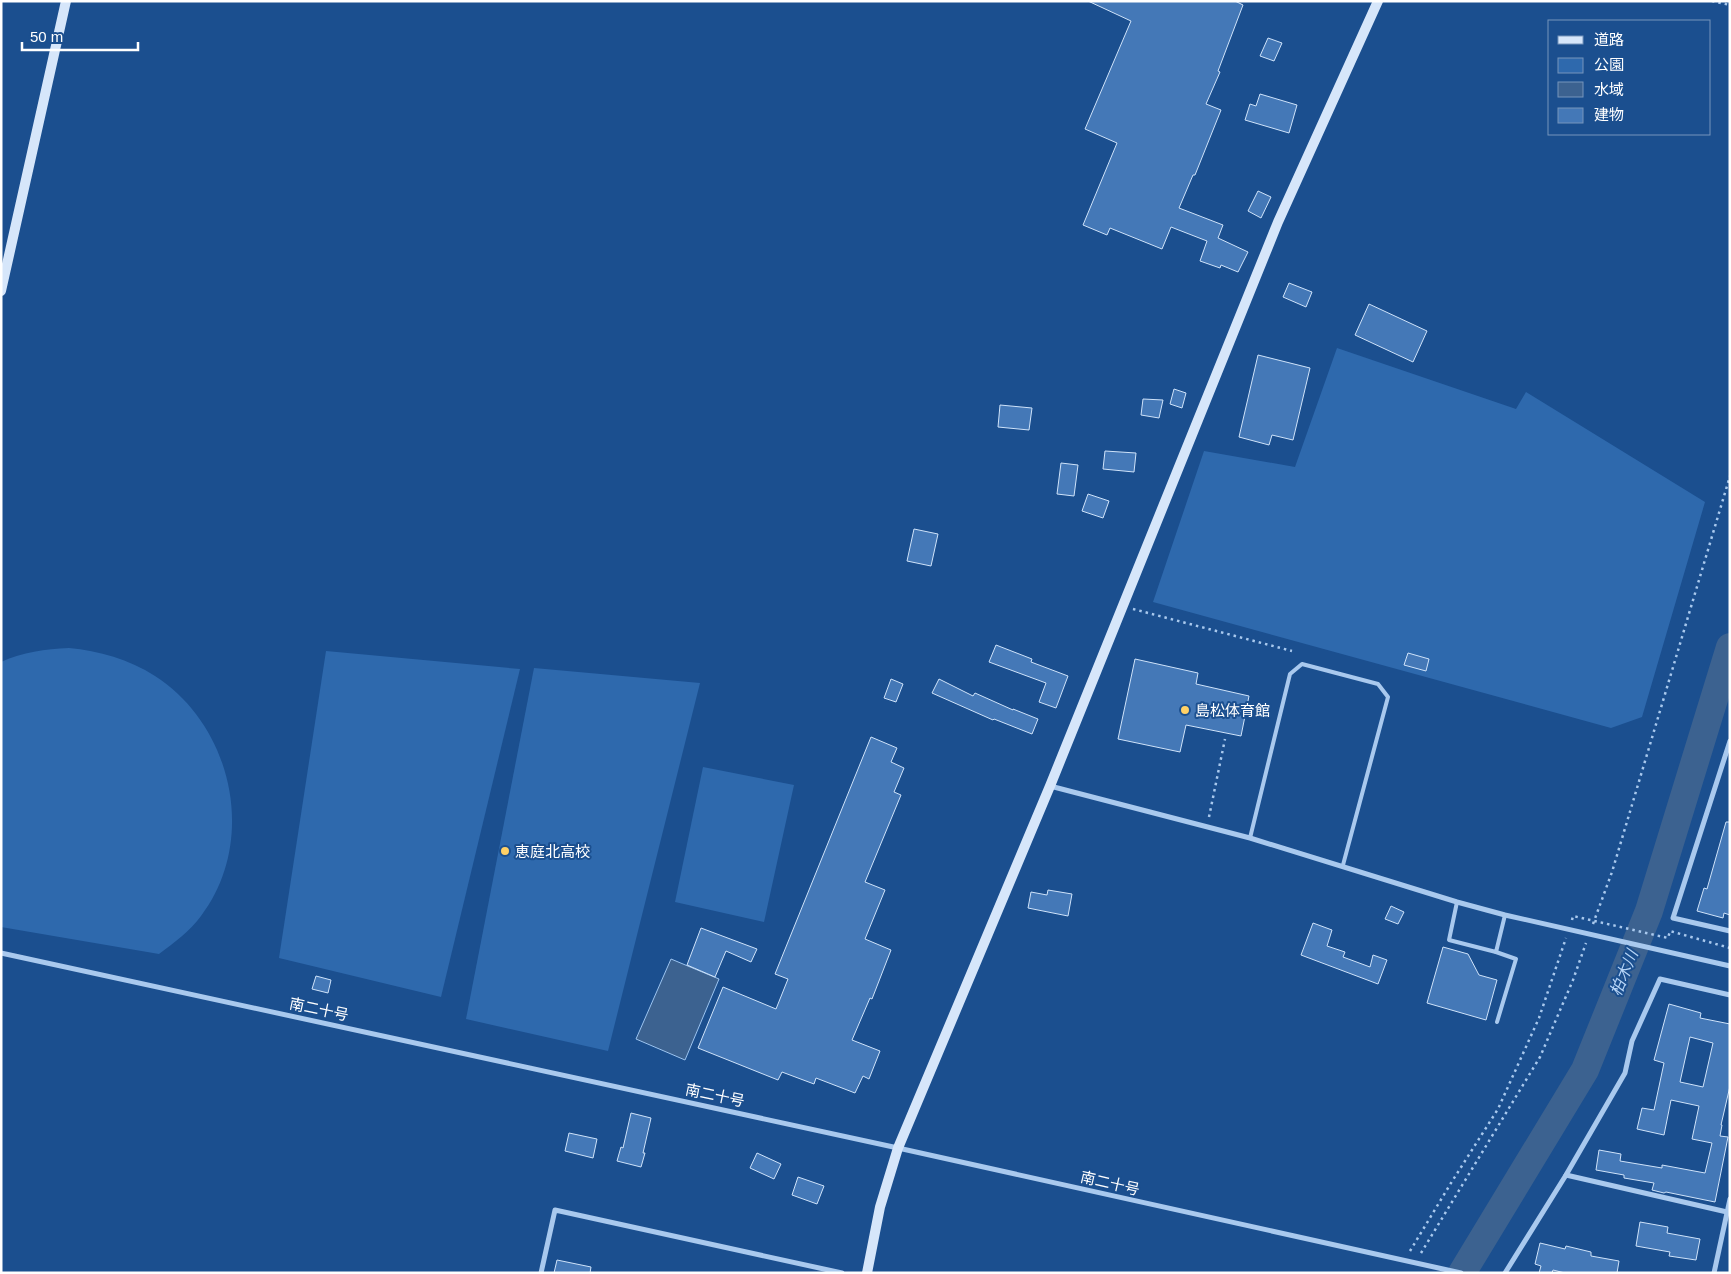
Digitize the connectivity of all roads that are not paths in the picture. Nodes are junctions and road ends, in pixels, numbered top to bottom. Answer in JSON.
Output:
{"nodes":[{"id":1,"x":66,"y":1,"type":"edge"},
{"id":2,"x":1378,"y":1,"type":"edge"},
{"id":3,"x":1,"y":291,"type":"edge"},
{"id":4,"x":1730,"y":741,"type":"edge"},
{"id":5,"x":1050,"y":786,"type":"junction"},
{"id":6,"x":1250,"y":838,"type":"junction"},
{"id":7,"x":1342,"y":865,"type":"junction"},
{"id":8,"x":1457,"y":902,"type":"junction"},
{"id":9,"x":1505,"y":915,"type":"junction"},
{"id":10,"x":1730,"y":931,"type":"edge"},
{"id":11,"x":1496,"y":952,"type":"junction"},
{"id":12,"x":1,"y":953,"type":"edge"},
{"id":13,"x":1730,"y":966,"type":"edge"},
{"id":14,"x":1730,"y":995,"type":"edge"},
{"id":15,"x":1497,"y":1022,"type":"dead end"},
{"id":16,"x":898,"y":1148,"type":"junction"},
{"id":17,"x":1566,"y":1175,"type":"junction"},
{"id":18,"x":1730,"y":1199,"type":"edge"},
{"id":19,"x":1727,"y":1212,"type":"junction"},
{"id":20,"x":541,"y":1273,"type":"edge"},
{"id":21,"x":842,"y":1273,"type":"edge"},
{"id":22,"x":867,"y":1273,"type":"edge"},
{"id":23,"x":1461,"y":1273,"type":"edge"},
{"id":24,"x":1505,"y":1273,"type":"edge"},
{"id":25,"x":1714,"y":1273,"type":"edge"}],
"edges":[{"from":1,"to":3,"type":"street"},
{"from":2,"to":5,"type":"street"},
{"from":4,"to":10,"type":"street"},
{"from":5,"to":6,"type":"street"},
{"from":5,"to":16,"type":"street"},
{"from":6,"to":7,"type":"street"},
{"from":6,"to":7,"type":"lane"},
{"from":7,"to":8,"type":"street"},
{"from":8,"to":9,"type":"street"},
{"from":8,"to":11,"type":"lane"},
{"from":9,"to":11,"type":"lane"},
{"from":9,"to":13,"type":"street"},
{"from":11,"to":15,"type":"lane"},
{"from":12,"to":16,"type":"street","name":"南二十号"},
{"from":14,"to":17,"type":"street"},
{"from":16,"to":22,"type":"street"},
{"from":16,"to":23,"type":"street","name":"南二十号"},
{"from":17,"to":19,"type":"street"},
{"from":17,"to":24,"type":"street"},
{"from":18,"to":19,"type":"street"},
{"from":19,"to":25,"type":"street"},
{"from":20,"to":21,"type":"street"}]}
